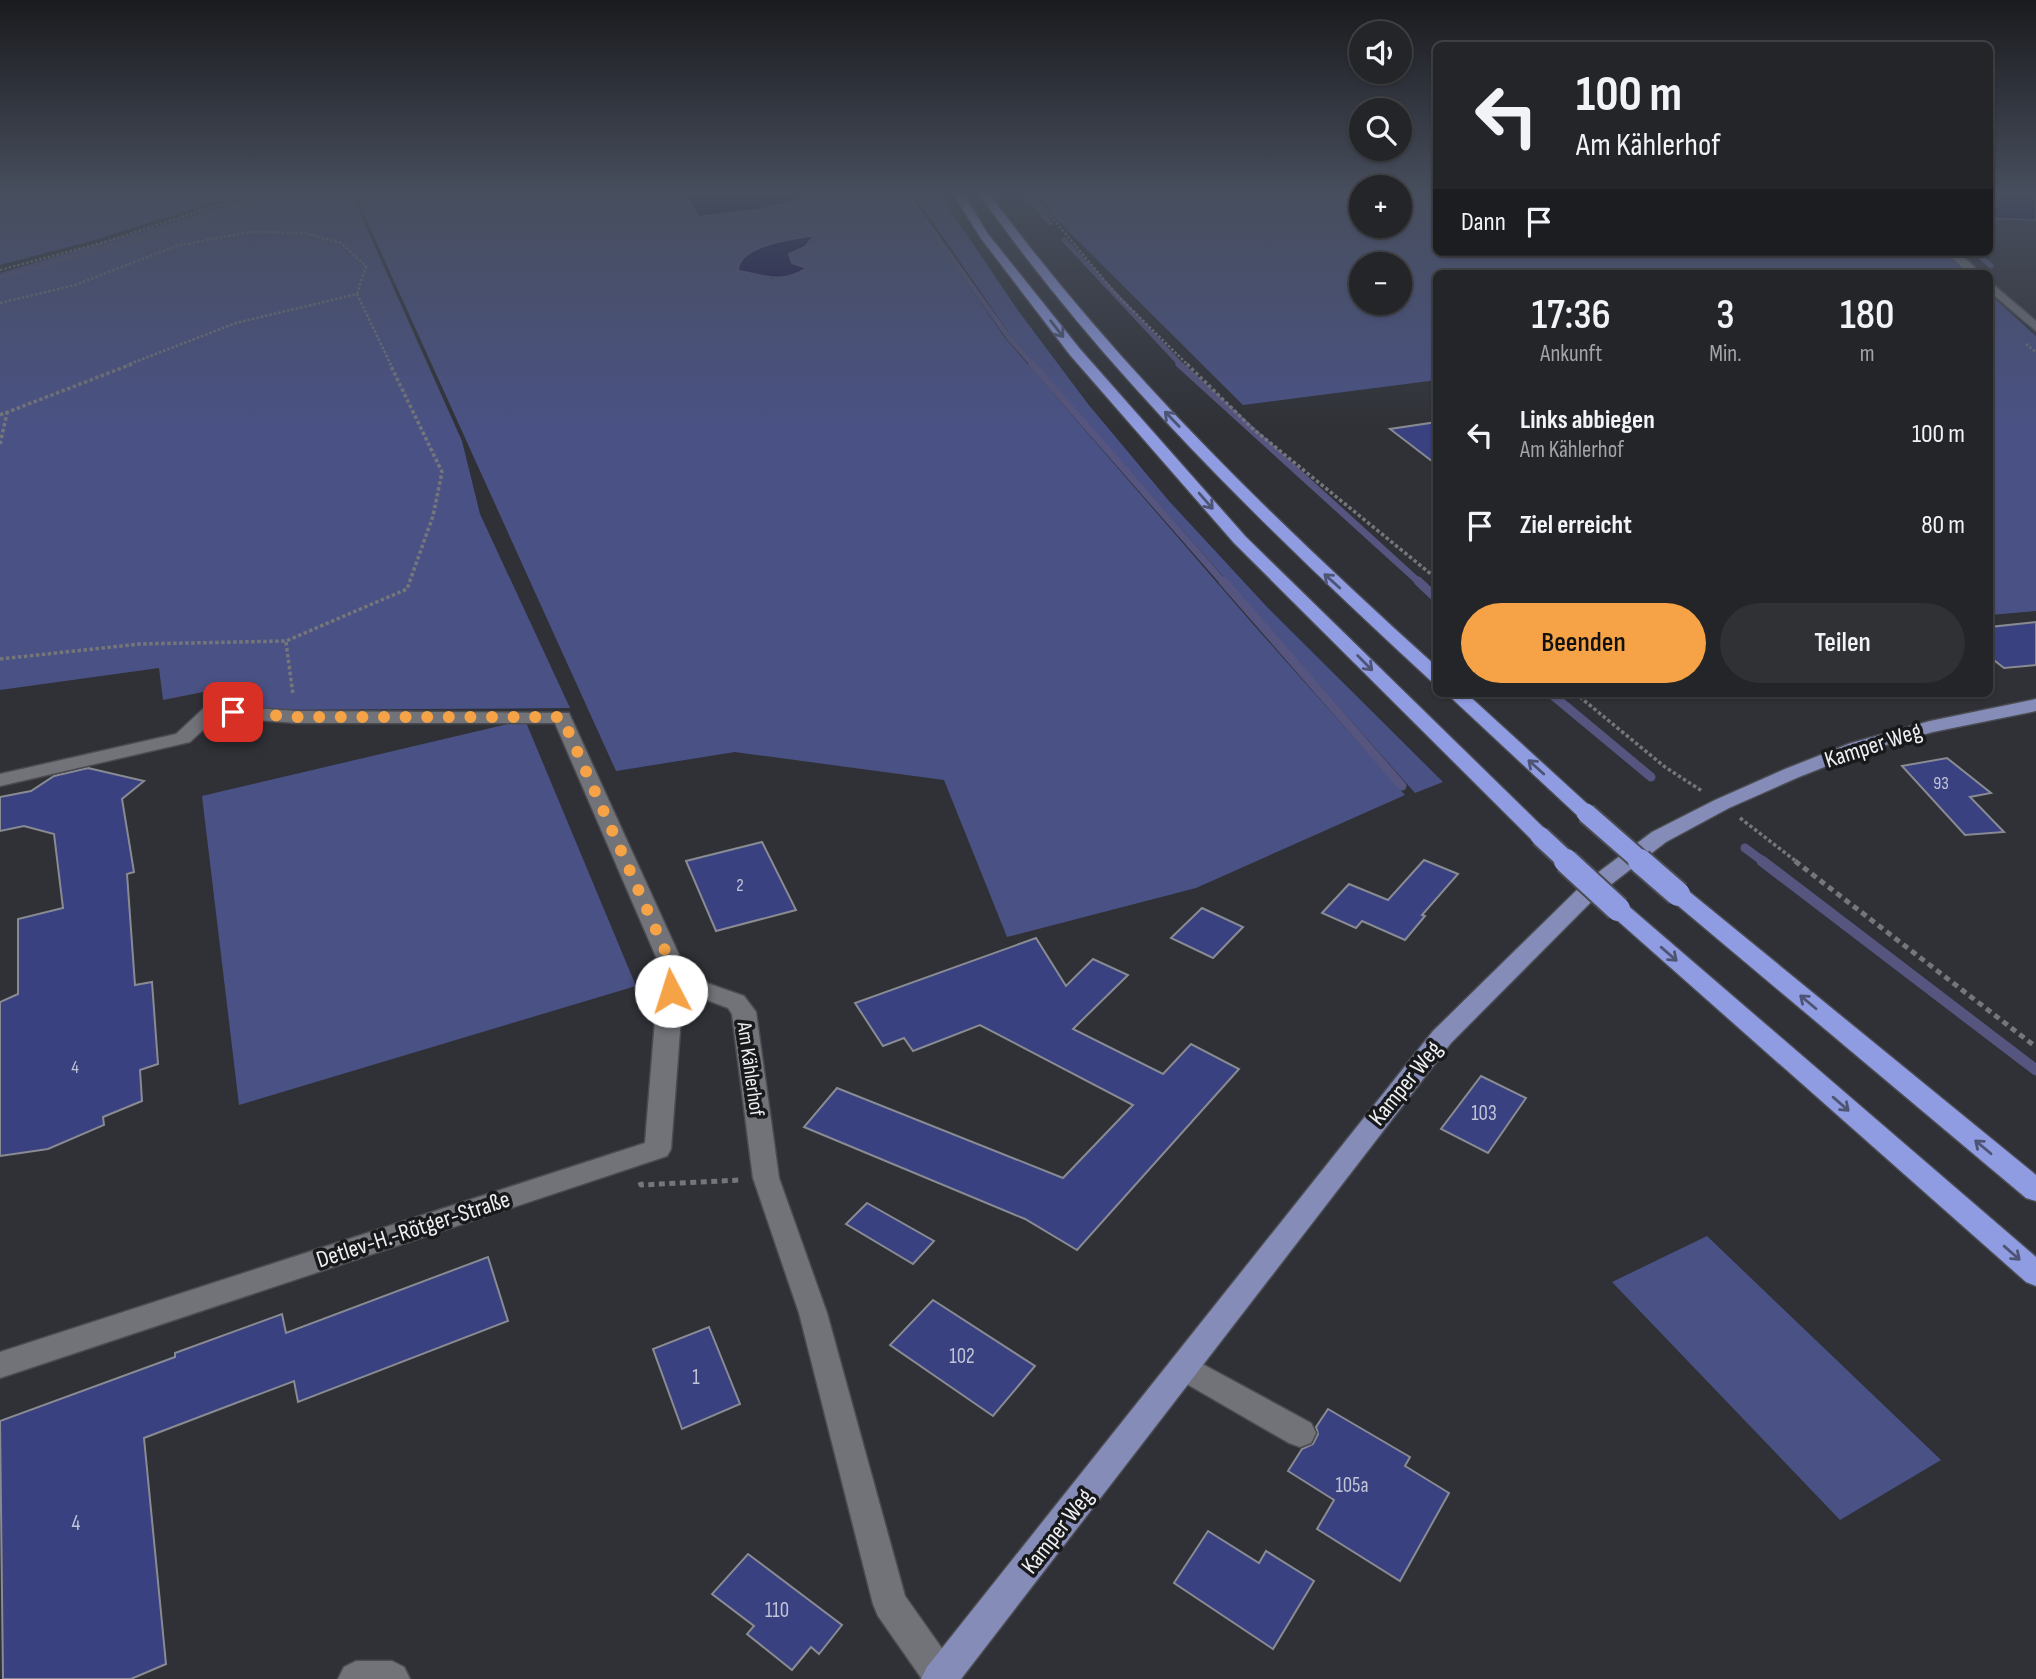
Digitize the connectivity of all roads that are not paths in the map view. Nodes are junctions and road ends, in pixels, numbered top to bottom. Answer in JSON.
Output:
{"nodes":[{"id":1,"x":1014,"y":273,"type":"edge"},
{"id":2,"x":1045,"y":273,"type":"edge"},
{"id":3,"x":1993,"y":289,"type":"edge"},
{"id":4,"x":2036,"y":327,"type":"edge"},
{"id":5,"x":1433,"y":673,"type":"edge"},
{"id":6,"x":1459,"y":697,"type":"edge"},
{"id":7,"x":2036,"y":705,"type":"edge"},
{"id":8,"x":0,"y":780,"type":"edge"},
{"id":9,"x":675,"y":973,"type":"junction"},
{"id":10,"x":2036,"y":1190,"type":"edge"},
{"id":11,"x":2036,"y":1274,"type":"edge"},
{"id":12,"x":0,"y":1365,"type":"edge"},
{"id":13,"x":1184,"y":1367,"type":"junction"},
{"id":14,"x":1300,"y":1433,"type":"dead end"},
{"id":15,"x":940,"y":1677,"type":"edge"},
{"id":16,"x":356,"y":1679,"type":"edge"},
{"id":17,"x":392,"y":1679,"type":"edge"}],
"edges":[{"from":1,"to":11,"type":"highway","one_way":true,"bridge":true},
{"from":5,"to":2,"type":"highway","one_way":true},
{"from":3,"to":4,"type":"street"},
{"from":10,"to":6,"type":"highway","one_way":true,"bridge":true},
{"from":7,"to":13,"type":"main road","name":"Kamper Weg"},
{"from":8,"to":9,"type":"street"},
{"from":9,"to":12,"type":"street","name":"Detlev-H.-Rötger-Straße"},
{"from":9,"to":15,"type":"street","name":"Am Kählerhof"},
{"from":13,"to":14,"type":"street"},
{"from":13,"to":15,"type":"main road","name":"Kamper Weg"},
{"from":16,"to":17,"type":"street"}]}
